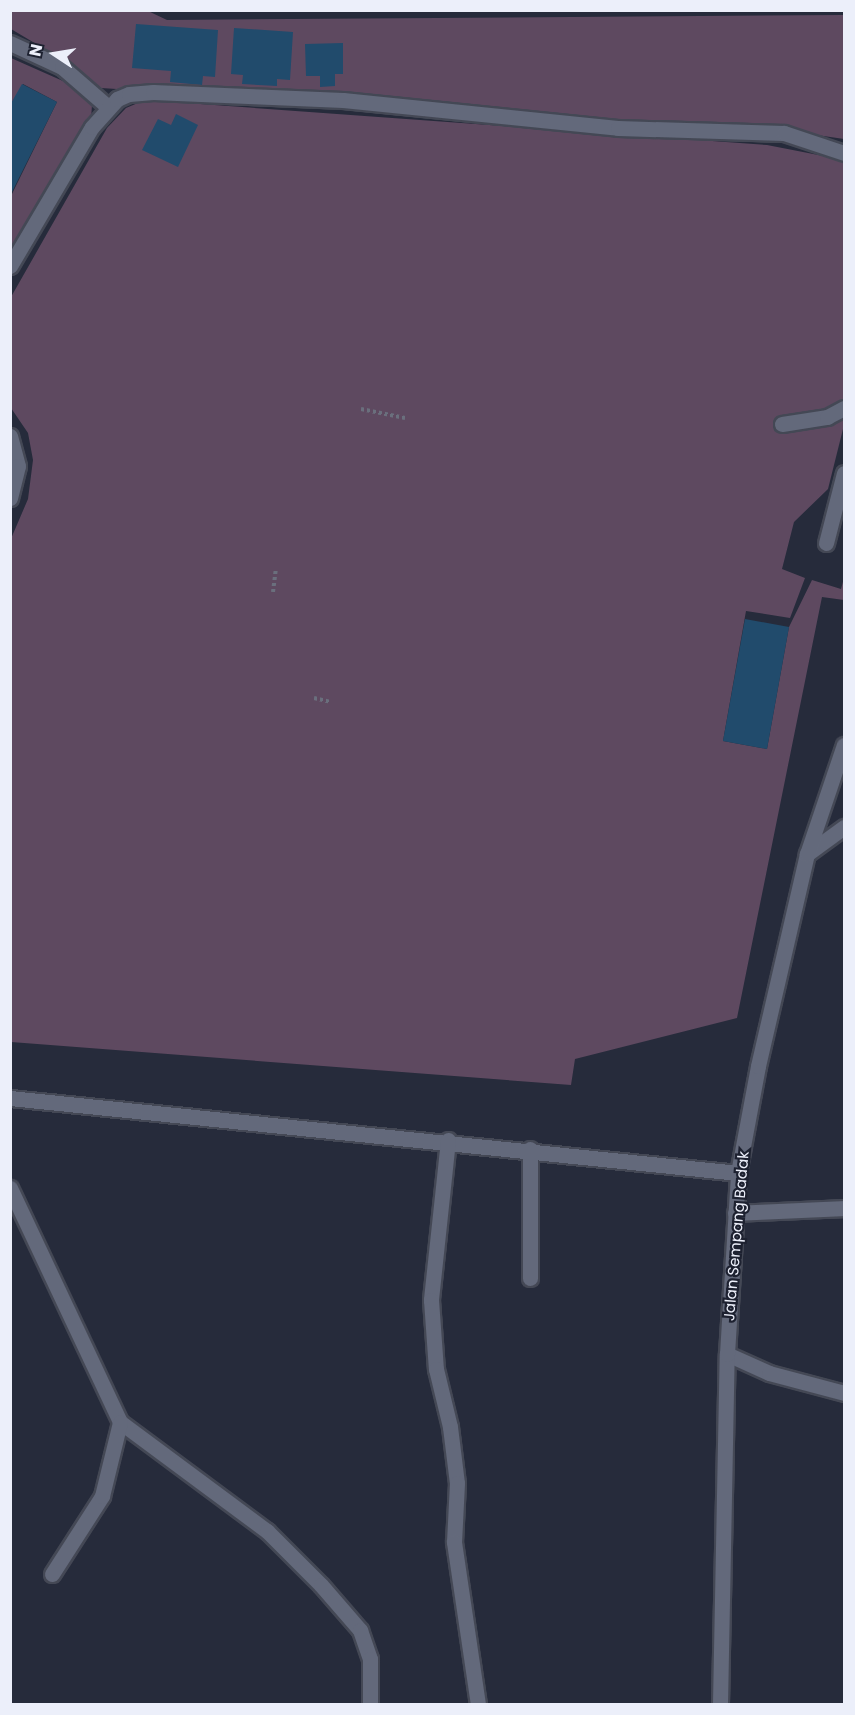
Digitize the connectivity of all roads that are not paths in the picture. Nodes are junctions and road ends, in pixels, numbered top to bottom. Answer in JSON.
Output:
{"nodes":[{"id":1,"x":10,"y":43,"type":"edge"},
{"id":2,"x":108,"y":107,"type":"junction"},
{"id":3,"x":844,"y":153,"type":"edge"},
{"id":4,"x":10,"y":266,"type":"edge"},
{"id":5,"x":844,"y":408,"type":"edge"},
{"id":6,"x":782,"y":424,"type":"dead end"},
{"id":7,"x":10,"y":436,"type":"edge"},
{"id":8,"x":844,"y":473,"type":"edge"},
{"id":9,"x":10,"y":498,"type":"edge"},
{"id":10,"x":826,"y":543,"type":"dead end"},
{"id":11,"x":844,"y":746,"type":"edge"},
{"id":12,"x":844,"y":827,"type":"edge"},
{"id":13,"x":807,"y":854,"type":"junction"},
{"id":14,"x":10,"y":1098,"type":"edge"},
{"id":15,"x":448,"y":1140,"type":"junction"},
{"id":16,"x":530,"y":1149,"type":"junction"},
{"id":17,"x":738,"y":1173,"type":"junction"},
{"id":18,"x":10,"y":1188,"type":"edge"},
{"id":19,"x":844,"y":1208,"type":"edge"},
{"id":20,"x":735,"y":1213,"type":"junction"},
{"id":21,"x":530,"y":1278,"type":"dead end"},
{"id":22,"x":727,"y":1354,"type":"junction"},
{"id":23,"x":844,"y":1393,"type":"edge"},
{"id":24,"x":120,"y":1422,"type":"junction"},
{"id":25,"x":52,"y":1574,"type":"dead end"},
{"id":26,"x":370,"y":1704,"type":"edge"},
{"id":27,"x":478,"y":1704,"type":"edge"},
{"id":28,"x":720,"y":1704,"type":"edge"}],
"edges":[{"from":1,"to":2,"type":"street"},
{"from":2,"to":3,"type":"street"},
{"from":2,"to":4,"type":"street"},
{"from":5,"to":6,"type":"street"},
{"from":7,"to":9,"type":"street"},
{"from":8,"to":10,"type":"street"},
{"from":11,"to":13,"type":"street","name":"Jalan Sempang Badak"},
{"from":12,"to":13,"type":"street"},
{"from":13,"to":17,"type":"street","name":"Jalan Sempang Badak"},
{"from":14,"to":15,"type":"street"},
{"from":15,"to":16,"type":"street"},
{"from":15,"to":27,"type":"street"},
{"from":16,"to":17,"type":"street"},
{"from":16,"to":21,"type":"street"},
{"from":17,"to":20,"type":"street","name":"Jalan Sempang Badak"},
{"from":18,"to":24,"type":"street"},
{"from":19,"to":20,"type":"street"},
{"from":20,"to":22,"type":"street","name":"Jalan Sempang Badak"},
{"from":22,"to":23,"type":"street"},
{"from":22,"to":28,"type":"street","name":"Jalan Sempang Badak"},
{"from":24,"to":25,"type":"street"},
{"from":24,"to":26,"type":"street"}]}
